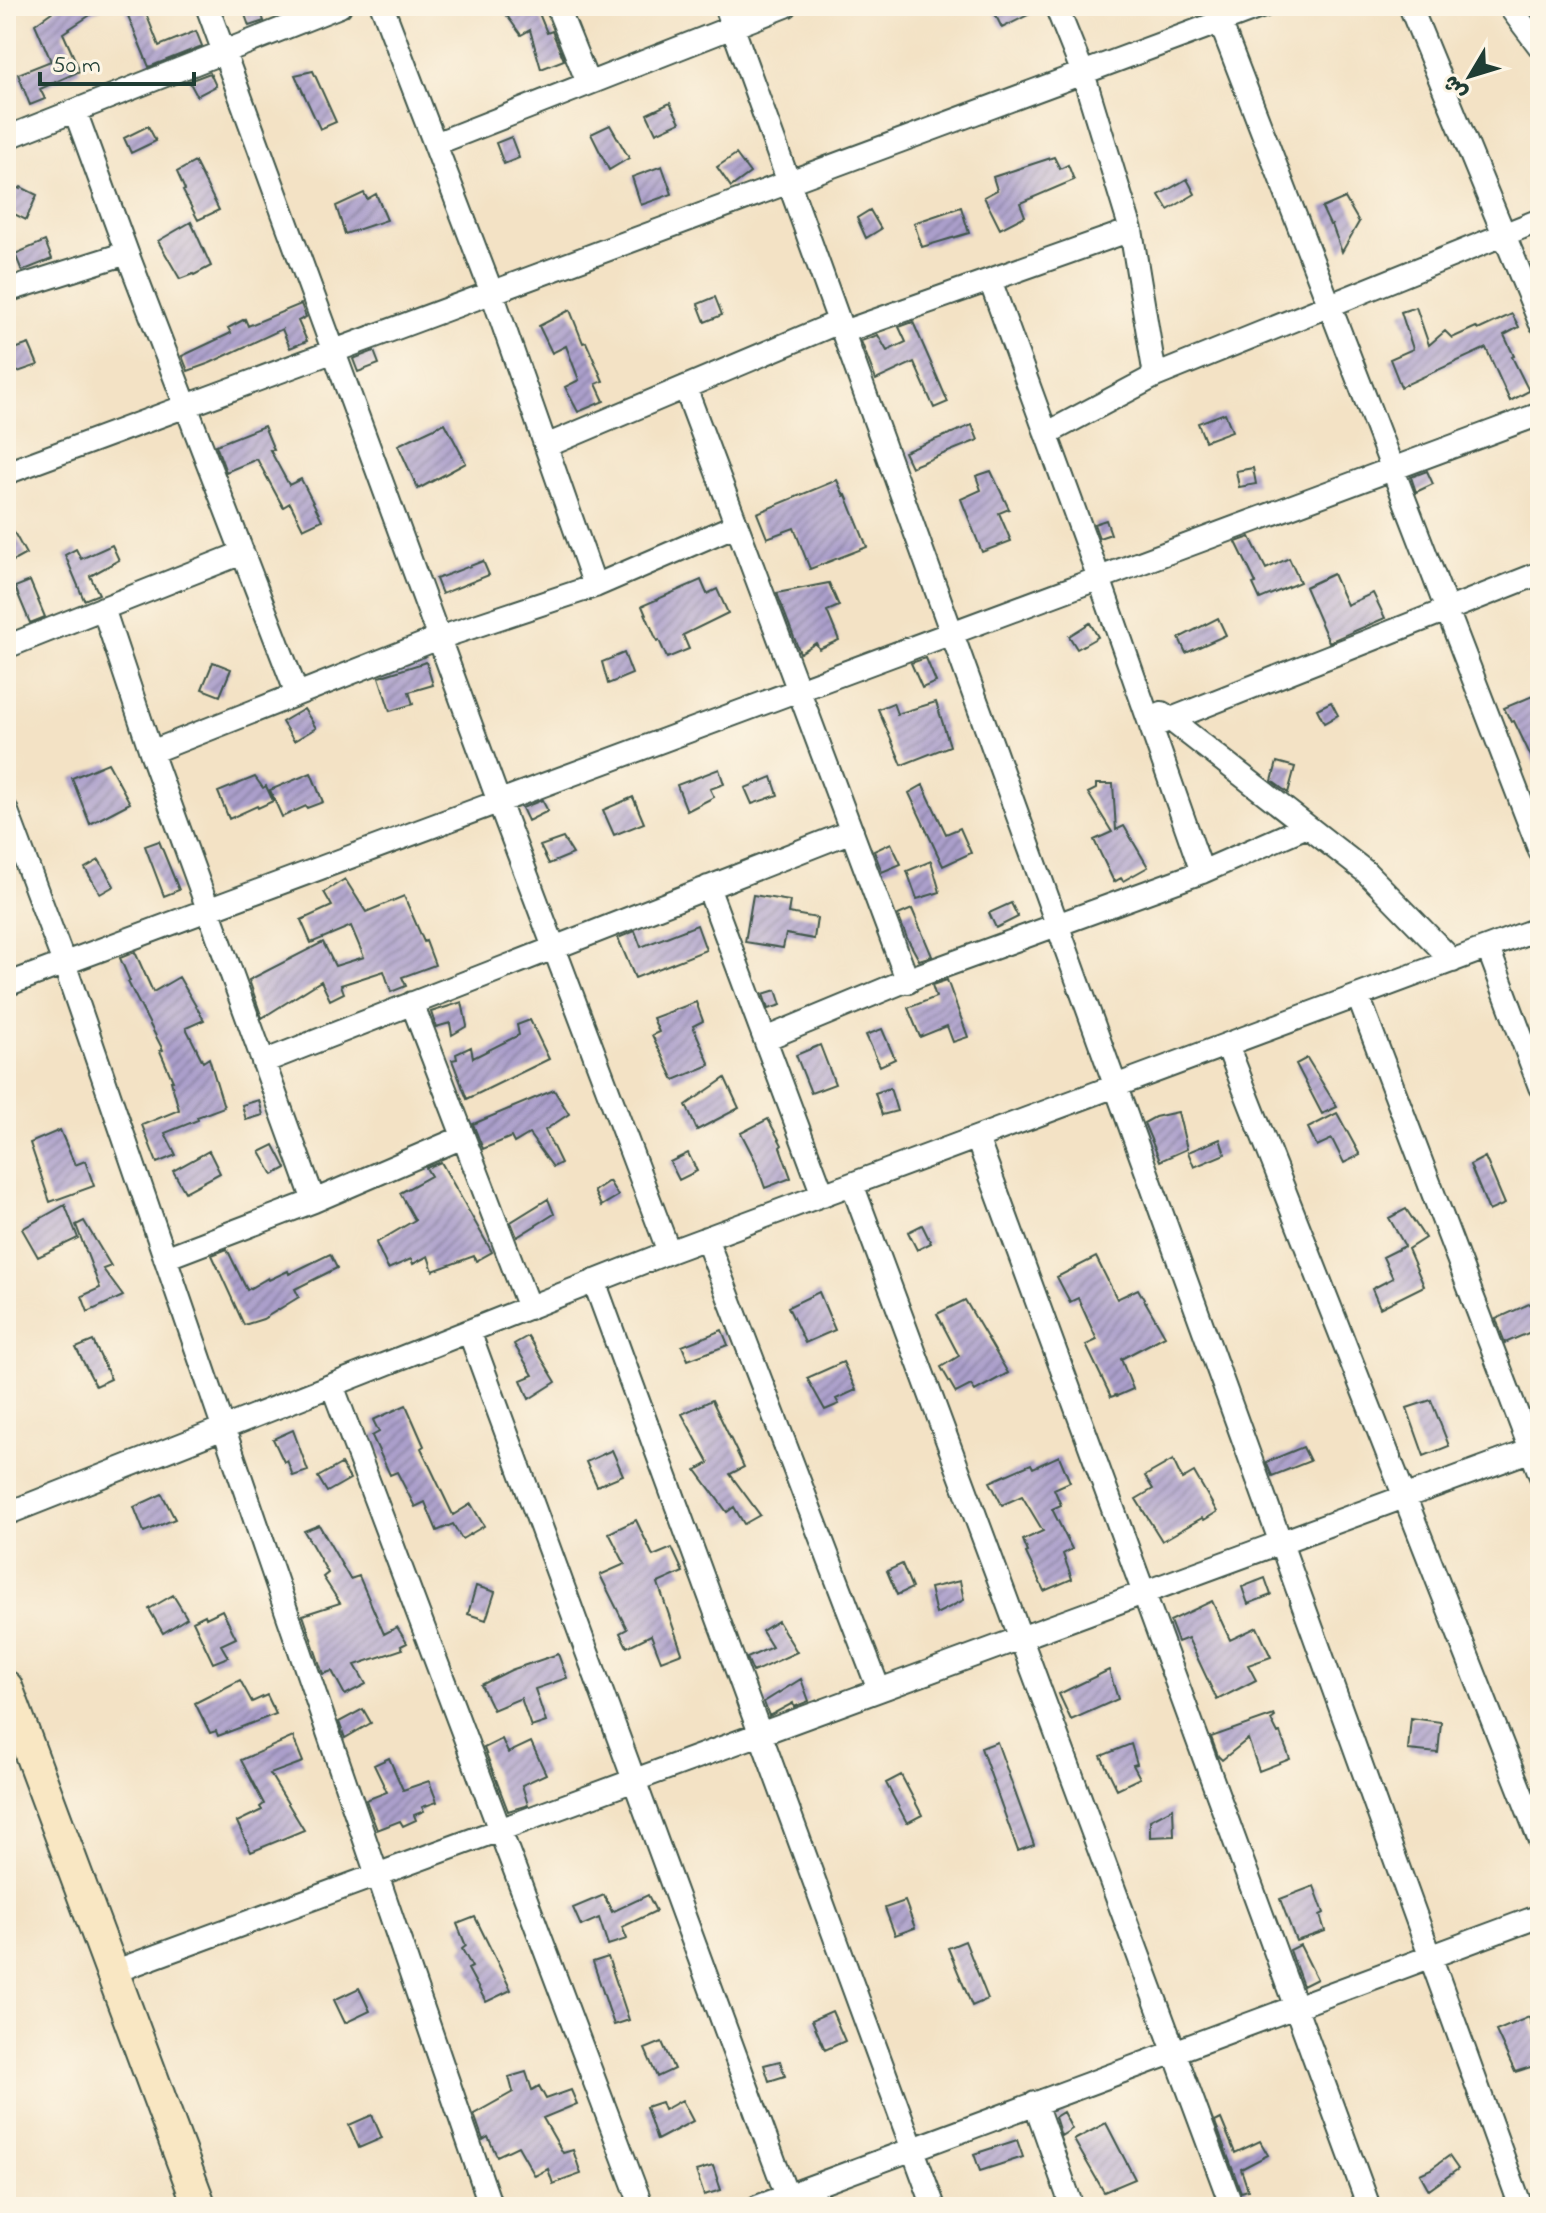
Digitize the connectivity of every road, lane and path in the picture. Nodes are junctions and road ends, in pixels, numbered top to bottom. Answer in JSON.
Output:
{"nodes":[{"id":1,"x":207,"y":6,"type":"edge"},
{"id":2,"x":340,"y":6,"type":"edge"},
{"id":3,"x":382,"y":6,"type":"edge"},
{"id":4,"x":557,"y":6,"type":"edge"},
{"id":5,"x":786,"y":6,"type":"edge"},
{"id":6,"x":1056,"y":6,"type":"edge"},
{"id":7,"x":1263,"y":6,"type":"edge"},
{"id":8,"x":1410,"y":6,"type":"edge"},
{"id":9,"x":1509,"y":6,"type":"edge"},
{"id":10,"x":1217,"y":14,"type":"edge"},
{"id":11,"x":728,"y":16,"type":"edge"},
{"id":12,"x":1540,"y":47,"type":"edge"},
{"id":13,"x":224,"y":52,"type":"junction"},
{"id":14,"x":1083,"y":73,"type":"junction"},
{"id":15,"x":588,"y":83,"type":"junction"},
{"id":16,"x":75,"y":111,"type":"junction"},
{"id":17,"x":6,"y":138,"type":"edge"},
{"id":18,"x":435,"y":144,"type":"junction"},
{"id":19,"x":789,"y":183,"type":"junction"},
{"id":20,"x":1540,"y":220,"type":"edge"},
{"id":21,"x":1131,"y":230,"type":"junction"},
{"id":22,"x":1504,"y":234,"type":"junction"},
{"id":23,"x":127,"y":253,"type":"junction"},
{"id":24,"x":990,"y":280,"type":"junction"},
{"id":25,"x":6,"y":291,"type":"edge"},
{"id":26,"x":492,"y":293,"type":"junction"},
{"id":27,"x":1329,"y":305,"type":"junction"},
{"id":28,"x":1540,"y":322,"type":"edge"},
{"id":29,"x":841,"y":327,"type":"junction"},
{"id":30,"x":334,"y":351,"type":"junction"},
{"id":31,"x":1155,"y":376,"type":"junction"},
{"id":32,"x":685,"y":387,"type":"junction"},
{"id":33,"x":186,"y":406,"type":"junction"},
{"id":34,"x":1540,"y":414,"type":"edge"},
{"id":35,"x":1046,"y":434,"type":"junction"},
{"id":36,"x":546,"y":446,"type":"junction"},
{"id":37,"x":1392,"y":469,"type":"junction"},
{"id":38,"x":6,"y":473,"type":"edge"},
{"id":39,"x":736,"y":525,"type":"junction"},
{"id":40,"x":242,"y":553,"type":"junction"},
{"id":41,"x":1540,"y":573,"type":"edge"},
{"id":42,"x":1099,"y":578,"type":"junction"},
{"id":43,"x":595,"y":586,"type":"junction"},
{"id":44,"x":103,"y":608,"type":"junction"},
{"id":45,"x":1447,"y":610,"type":"junction"},
{"id":46,"x":952,"y":633,"type":"junction"},
{"id":47,"x":439,"y":638,"type":"junction"},
{"id":48,"x":6,"y":647,"type":"edge"},
{"id":49,"x":799,"y":690,"type":"junction"},
{"id":50,"x":297,"y":694,"type":"junction"},
{"id":51,"x":1160,"y":724,"type":"junction"},
{"id":52,"x":151,"y":752,"type":"junction"},
{"id":53,"x":499,"y":802,"type":"junction"},
{"id":54,"x":6,"y":809,"type":"edge"},
{"id":55,"x":1307,"y":826,"type":"junction"},
{"id":56,"x":852,"y":831,"type":"junction"},
{"id":57,"x":1540,"y":851,"type":"edge"},
{"id":58,"x":1202,"y":872,"type":"junction"},
{"id":59,"x":708,"y":887,"type":"junction"},
{"id":60,"x":208,"y":910,"type":"junction"},
{"id":61,"x":1057,"y":925,"type":"junction"},
{"id":62,"x":1540,"y":928,"type":"edge"},
{"id":63,"x":554,"y":947,"type":"junction"},
{"id":64,"x":1488,"y":948,"type":"junction"},
{"id":65,"x":1453,"y":961,"type":"junction"},
{"id":66,"x":64,"y":963,"type":"junction"},
{"id":67,"x":908,"y":981,"type":"junction"},
{"id":68,"x":6,"y":985,"type":"edge"},
{"id":69,"x":1358,"y":996,"type":"junction"},
{"id":70,"x":412,"y":1003,"type":"junction"},
{"id":71,"x":765,"y":1039,"type":"junction"},
{"id":72,"x":1227,"y":1045,"type":"junction"},
{"id":73,"x":263,"y":1062,"type":"junction"},
{"id":74,"x":1116,"y":1086,"type":"junction"},
{"id":75,"x":1540,"y":1087,"type":"edge"},
{"id":76,"x":463,"y":1137,"type":"junction"},
{"id":77,"x":977,"y":1138,"type":"junction"},
{"id":78,"x":852,"y":1184,"type":"junction"},
{"id":79,"x":823,"y":1195,"type":"junction"},
{"id":80,"x":314,"y":1201,"type":"junction"},
{"id":81,"x":706,"y":1238,"type":"junction"},
{"id":82,"x":669,"y":1252,"type":"junction"},
{"id":83,"x":165,"y":1258,"type":"junction"},
{"id":84,"x":594,"y":1281,"type":"junction"},
{"id":85,"x":529,"y":1308,"type":"junction"},
{"id":86,"x":469,"y":1331,"type":"junction"},
{"id":87,"x":332,"y":1385,"type":"junction"},
{"id":88,"x":223,"y":1428,"type":"junction"},
{"id":89,"x":1535,"y":1448,"type":"edge"},
{"id":90,"x":1540,"y":1474,"type":"edge"},
{"id":91,"x":1405,"y":1497,"type":"junction"},
{"id":92,"x":6,"y":1514,"type":"edge"},
{"id":93,"x":1281,"y":1542,"type":"junction"},
{"id":94,"x":1144,"y":1593,"type":"junction"},
{"id":95,"x":1020,"y":1638,"type":"junction"},
{"id":96,"x":6,"y":1687,"type":"edge"},
{"id":97,"x":879,"y":1690,"type":"junction"},
{"id":98,"x":760,"y":1734,"type":"junction"},
{"id":99,"x":634,"y":1780,"type":"junction"},
{"id":100,"x":500,"y":1829,"type":"junction"},
{"id":101,"x":1540,"y":1841,"type":"edge"},
{"id":102,"x":377,"y":1875,"type":"junction"},
{"id":103,"x":1540,"y":1916,"type":"edge"},
{"id":104,"x":1431,"y":1957,"type":"junction"},
{"id":105,"x":113,"y":1972,"type":"junction"},
{"id":106,"x":1296,"y":2007,"type":"junction"},
{"id":107,"x":1174,"y":2052,"type":"junction"},
{"id":108,"x":1035,"y":2103,"type":"junction"},
{"id":109,"x":913,"y":2149,"type":"junction"},
{"id":110,"x":789,"y":2201,"type":"edge"},
{"id":111,"x":200,"y":2207,"type":"edge"},
{"id":112,"x":491,"y":2207,"type":"edge"},
{"id":113,"x":642,"y":2207,"type":"edge"},
{"id":114,"x":757,"y":2207,"type":"edge"},
{"id":115,"x":934,"y":2207,"type":"edge"},
{"id":116,"x":1072,"y":2207,"type":"edge"},
{"id":117,"x":1232,"y":2207,"type":"edge"},
{"id":118,"x":1369,"y":2207,"type":"edge"},
{"id":119,"x":1521,"y":2207,"type":"edge"}],
"edges":[{"from":1,"to":13,"type":"street"},
{"from":2,"to":13,"type":"street"},
{"from":3,"to":18,"type":"street"},
{"from":4,"to":15,"type":"street"},
{"from":5,"to":11,"type":"street"},
{"from":6,"to":14,"type":"street"},
{"from":7,"to":10,"type":"street"},
{"from":8,"to":22,"type":"street"},
{"from":9,"to":12,"type":"street"},
{"from":10,"to":14,"type":"street"},
{"from":10,"to":27,"type":"street"},
{"from":11,"to":15,"type":"street"},
{"from":11,"to":19,"type":"street"},
{"from":13,"to":16,"type":"street"},
{"from":13,"to":30,"type":"street"},
{"from":14,"to":19,"type":"street"},
{"from":14,"to":21,"type":"street"},
{"from":15,"to":18,"type":"street"},
{"from":16,"to":17,"type":"street"},
{"from":16,"to":23,"type":"street"},
{"from":18,"to":26,"type":"street"},
{"from":19,"to":26,"type":"street"},
{"from":19,"to":29,"type":"street"},
{"from":20,"to":22,"type":"street"},
{"from":21,"to":24,"type":"street"},
{"from":21,"to":31,"type":"street"},
{"from":22,"to":27,"type":"street"},
{"from":22,"to":28,"type":"street"},
{"from":23,"to":25,"type":"street"},
{"from":23,"to":33,"type":"street"},
{"from":24,"to":29,"type":"street"},
{"from":24,"to":35,"type":"street"},
{"from":26,"to":30,"type":"street"},
{"from":26,"to":36,"type":"street"},
{"from":27,"to":31,"type":"street"},
{"from":27,"to":37,"type":"street"},
{"from":29,"to":32,"type":"street"},
{"from":29,"to":46,"type":"street"},
{"from":30,"to":33,"type":"street"},
{"from":30,"to":47,"type":"street"},
{"from":31,"to":35,"type":"street"},
{"from":32,"to":36,"type":"street"},
{"from":32,"to":39,"type":"street"},
{"from":33,"to":38,"type":"street"},
{"from":33,"to":40,"type":"street"},
{"from":34,"to":37,"type":"street"},
{"from":35,"to":42,"type":"street"},
{"from":36,"to":43,"type":"street"},
{"from":37,"to":42,"type":"street"},
{"from":37,"to":45,"type":"street"},
{"from":39,"to":43,"type":"street"},
{"from":39,"to":49,"type":"street"},
{"from":40,"to":44,"type":"street"},
{"from":40,"to":50,"type":"street"},
{"from":41,"to":45,"type":"street"},
{"from":42,"to":46,"type":"street"},
{"from":42,"to":51,"type":"street"},
{"from":43,"to":47,"type":"street"},
{"from":44,"to":48,"type":"street"},
{"from":44,"to":52,"type":"street"},
{"from":45,"to":51,"type":"street"},
{"from":45,"to":57,"type":"street"},
{"from":46,"to":49,"type":"street"},
{"from":46,"to":61,"type":"street"},
{"from":47,"to":50,"type":"street"},
{"from":47,"to":53,"type":"street"},
{"from":49,"to":53,"type":"street"},
{"from":49,"to":56,"type":"street"},
{"from":50,"to":52,"type":"street"},
{"from":51,"to":55,"type":"street"},
{"from":51,"to":58,"type":"street"},
{"from":52,"to":60,"type":"street"},
{"from":53,"to":60,"type":"street"},
{"from":53,"to":63,"type":"street"},
{"from":54,"to":66,"type":"street"},
{"from":55,"to":58,"type":"street"},
{"from":55,"to":65,"type":"street"},
{"from":56,"to":59,"type":"street"},
{"from":56,"to":67,"type":"street"},
{"from":58,"to":61,"type":"street"},
{"from":59,"to":63,"type":"street"},
{"from":59,"to":71,"type":"street"},
{"from":60,"to":66,"type":"street"},
{"from":60,"to":73,"type":"street"},
{"from":61,"to":67,"type":"street"},
{"from":61,"to":74,"type":"street"},
{"from":62,"to":64,"type":"street"},
{"from":63,"to":70,"type":"street"},
{"from":63,"to":82,"type":"street"},
{"from":64,"to":65,"type":"street"},
{"from":64,"to":75,"type":"street"},
{"from":65,"to":69,"type":"street"},
{"from":66,"to":68,"type":"street"},
{"from":66,"to":83,"type":"street"},
{"from":67,"to":71,"type":"street"},
{"from":69,"to":72,"type":"street"},
{"from":69,"to":89,"type":"street"},
{"from":70,"to":73,"type":"street"},
{"from":70,"to":76,"type":"street"},
{"from":71,"to":79,"type":"street"},
{"from":72,"to":74,"type":"street"},
{"from":72,"to":91,"type":"street"},
{"from":73,"to":80,"type":"street"},
{"from":74,"to":77,"type":"street"},
{"from":74,"to":93,"type":"street"},
{"from":76,"to":80,"type":"street"},
{"from":76,"to":85,"type":"street"},
{"from":77,"to":78,"type":"street"},
{"from":77,"to":94,"type":"street"},
{"from":78,"to":79,"type":"street"},
{"from":78,"to":95,"type":"street"},
{"from":79,"to":81,"type":"street"},
{"from":80,"to":83,"type":"street"},
{"from":81,"to":82,"type":"street"},
{"from":81,"to":97,"type":"street"},
{"from":82,"to":84,"type":"street"},
{"from":83,"to":88,"type":"street"},
{"from":84,"to":85,"type":"street"},
{"from":84,"to":98,"type":"street"},
{"from":85,"to":86,"type":"street"},
{"from":86,"to":87,"type":"street"},
{"from":86,"to":99,"type":"street"},
{"from":87,"to":88,"type":"street"},
{"from":87,"to":100,"type":"street"},
{"from":88,"to":92,"type":"street"},
{"from":88,"to":102,"type":"street"},
{"from":89,"to":90,"type":"street"},
{"from":89,"to":91,"type":"street"},
{"from":91,"to":93,"type":"street"},
{"from":91,"to":101,"type":"street"},
{"from":93,"to":94,"type":"street"},
{"from":93,"to":104,"type":"street"},
{"from":94,"to":95,"type":"street"},
{"from":94,"to":106,"type":"street"},
{"from":95,"to":97,"type":"street"},
{"from":95,"to":107,"type":"street"},
{"from":96,"to":105,"type":"main road"},
{"from":97,"to":98,"type":"street"},
{"from":98,"to":99,"type":"street"},
{"from":98,"to":109,"type":"street"},
{"from":99,"to":100,"type":"street"},
{"from":99,"to":110,"type":"street"},
{"from":100,"to":102,"type":"street"},
{"from":100,"to":113,"type":"street"},
{"from":102,"to":105,"type":"street"},
{"from":102,"to":112,"type":"street"},
{"from":103,"to":104,"type":"street"},
{"from":104,"to":106,"type":"street"},
{"from":104,"to":119,"type":"street"},
{"from":105,"to":111,"type":"main road"},
{"from":106,"to":107,"type":"street"},
{"from":106,"to":118,"type":"street"},
{"from":107,"to":108,"type":"street"},
{"from":107,"to":117,"type":"street"},
{"from":108,"to":109,"type":"street"},
{"from":108,"to":116,"type":"street"},
{"from":109,"to":110,"type":"street"},
{"from":109,"to":115,"type":"street"},
{"from":110,"to":114,"type":"street"}]}
